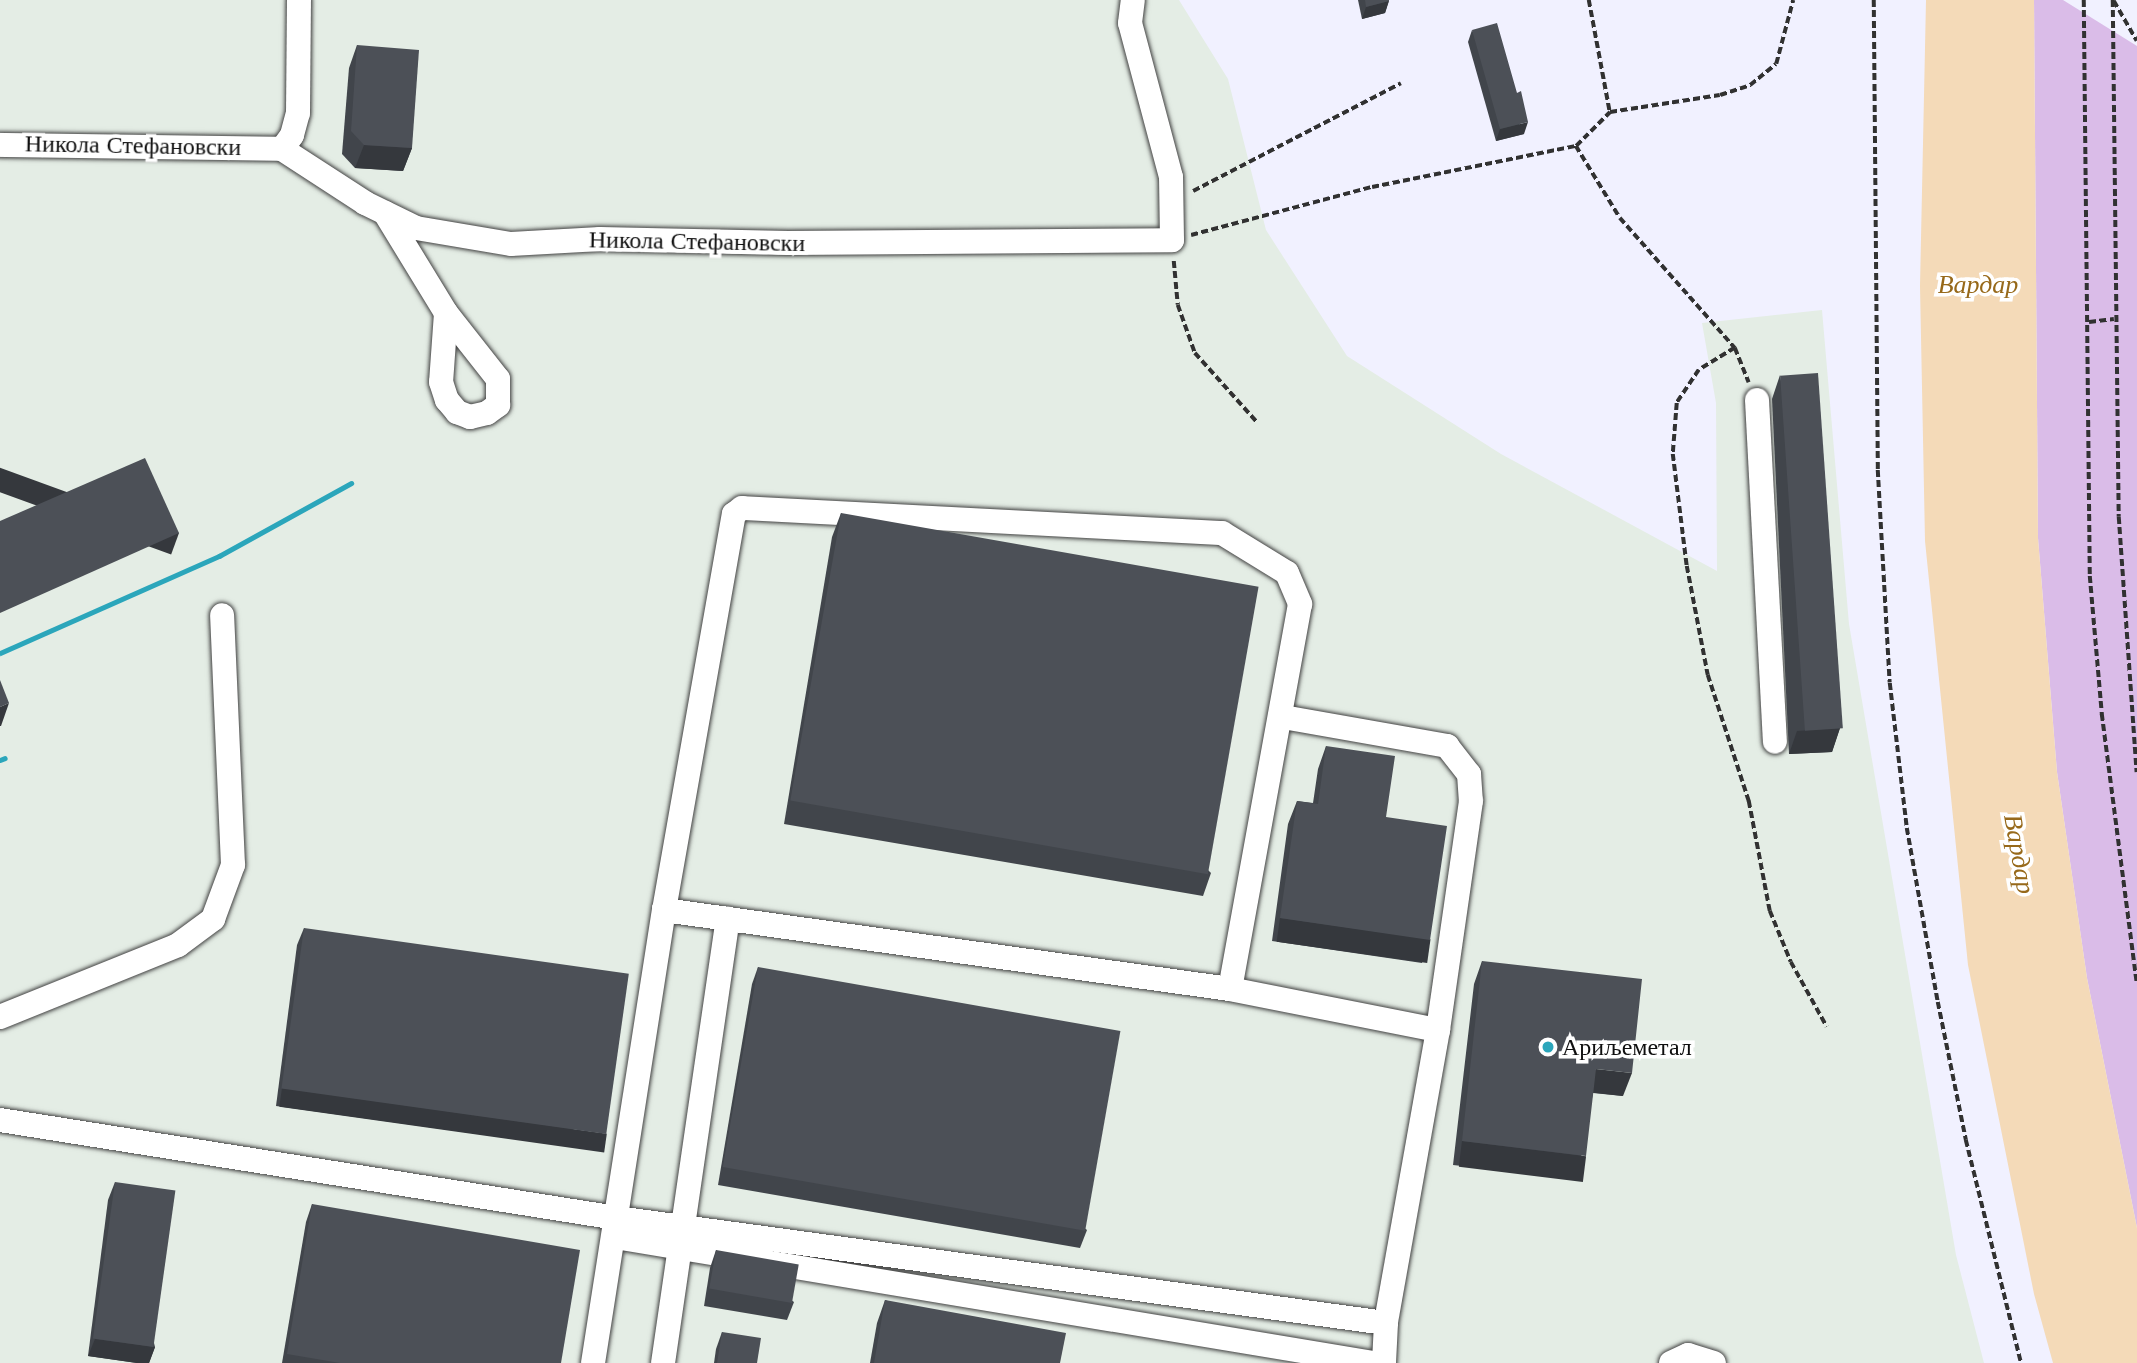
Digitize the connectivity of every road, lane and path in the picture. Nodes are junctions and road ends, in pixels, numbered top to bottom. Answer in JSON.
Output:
{"nodes":[{"id":1,"x":299,"y":0,"type":"edge"},
{"id":2,"x":1133,"y":0,"type":"edge"},
{"id":3,"x":1589,"y":0,"type":"edge"},
{"id":4,"x":1793,"y":0,"type":"edge"},
{"id":5,"x":1874,"y":0,"type":"edge"},
{"id":6,"x":2084,"y":0,"type":"edge"},
{"id":7,"x":2113,"y":0,"type":"edge"},
{"id":8,"x":2137,"y":41,"type":"edge"},
{"id":9,"x":1401,"y":83,"type":"dead end"},
{"id":10,"x":1610,"y":111,"type":"junction"},
{"id":11,"x":0,"y":145,"type":"edge"},
{"id":12,"x":1576,"y":146,"type":"junction"},
{"id":13,"x":282,"y":149,"type":"junction"},
{"id":14,"x":1188,"y":204,"type":"dead end"},
{"id":15,"x":384,"y":212,"type":"junction"},
{"id":16,"x":1172,"y":240,"type":"junction"},
{"id":17,"x":446,"y":313,"type":"dead end"},
{"id":18,"x":2114,"y":319,"type":"junction"},
{"id":19,"x":2089,"y":322,"type":"junction"},
{"id":20,"x":1735,"y":348,"type":"junction"},
{"id":21,"x":1757,"y":400,"type":"joint"},
{"id":22,"x":1257,"y":422,"type":"dead end"},
{"id":23,"x":222,"y":615,"type":"dead end"},
{"id":24,"x":1283,"y":717,"type":"junction"},
{"id":25,"x":1775,"y":742,"type":"dead end"},
{"id":26,"x":2137,"y":772,"type":"edge"},
{"id":27,"x":663,"y":910,"type":"junction"},
{"id":28,"x":728,"y":919,"type":"junction"},
{"id":29,"x":2137,"y":985,"type":"edge"},
{"id":30,"x":1230,"y":989,"type":"junction"},
{"id":31,"x":0,"y":1017,"type":"edge"},
{"id":32,"x":1827,"y":1027,"type":"dead end"},
{"id":33,"x":1438,"y":1030,"type":"junction"},
{"id":34,"x":0,"y":1120,"type":"edge"},
{"id":35,"x":616,"y":1227,"type":"junction"},
{"id":36,"x":681,"y":1236,"type":"junction"},
{"id":37,"x":1385,"y":1323,"type":"junction"},
{"id":38,"x":593,"y":1363,"type":"edge"},
{"id":39,"x":663,"y":1363,"type":"edge"},
{"id":40,"x":1374,"y":1363,"type":"edge"},
{"id":41,"x":1384,"y":1363,"type":"edge"},
{"id":42,"x":1671,"y":1363,"type":"edge"},
{"id":43,"x":1714,"y":1363,"type":"edge"},
{"id":44,"x":2021,"y":1363,"type":"edge"}],
"edges":[{"from":1,"to":13,"type":"street"},
{"from":2,"to":16,"type":"street"},
{"from":3,"to":10,"type":"path"},
{"from":4,"to":10,"type":"path"},
{"from":5,"to":44,"type":"path"},
{"from":6,"to":19,"type":"path"},
{"from":7,"to":8,"type":"path"},
{"from":7,"to":18,"type":"path"},
{"from":9,"to":14,"type":"path"},
{"from":10,"to":12,"type":"path"},
{"from":11,"to":13,"type":"street","name":"Никола Стефановски"},
{"from":12,"to":16,"type":"path"},
{"from":12,"to":20,"type":"path"},
{"from":13,"to":15,"type":"street","name":"Никола Стефановски"},
{"from":15,"to":16,"type":"street","name":"Никола Стефановски"},
{"from":15,"to":17,"type":"street"},
{"from":16,"to":22,"type":"path"},
{"from":18,"to":19,"type":"path"},
{"from":18,"to":26,"type":"path"},
{"from":19,"to":29,"type":"path"},
{"from":20,"to":21,"type":"path"},
{"from":20,"to":32,"type":"path"},
{"from":21,"to":25,"type":"street"},
{"from":23,"to":31,"type":"street"},
{"from":24,"to":27,"type":"street"},
{"from":24,"to":30,"type":"street"},
{"from":24,"to":33,"type":"street"},
{"from":27,"to":28,"type":"street"},
{"from":27,"to":35,"type":"street"},
{"from":28,"to":30,"type":"street"},
{"from":28,"to":36,"type":"street"},
{"from":30,"to":33,"type":"street"},
{"from":33,"to":37,"type":"street"},
{"from":34,"to":35,"type":"street"},
{"from":35,"to":36,"type":"street"},
{"from":35,"to":38,"type":"street"},
{"from":36,"to":37,"type":"street"},
{"from":36,"to":39,"type":"street"},
{"from":36,"to":40,"type":"street"},
{"from":37,"to":41,"type":"street"},
{"from":42,"to":43,"type":"street"}]}
